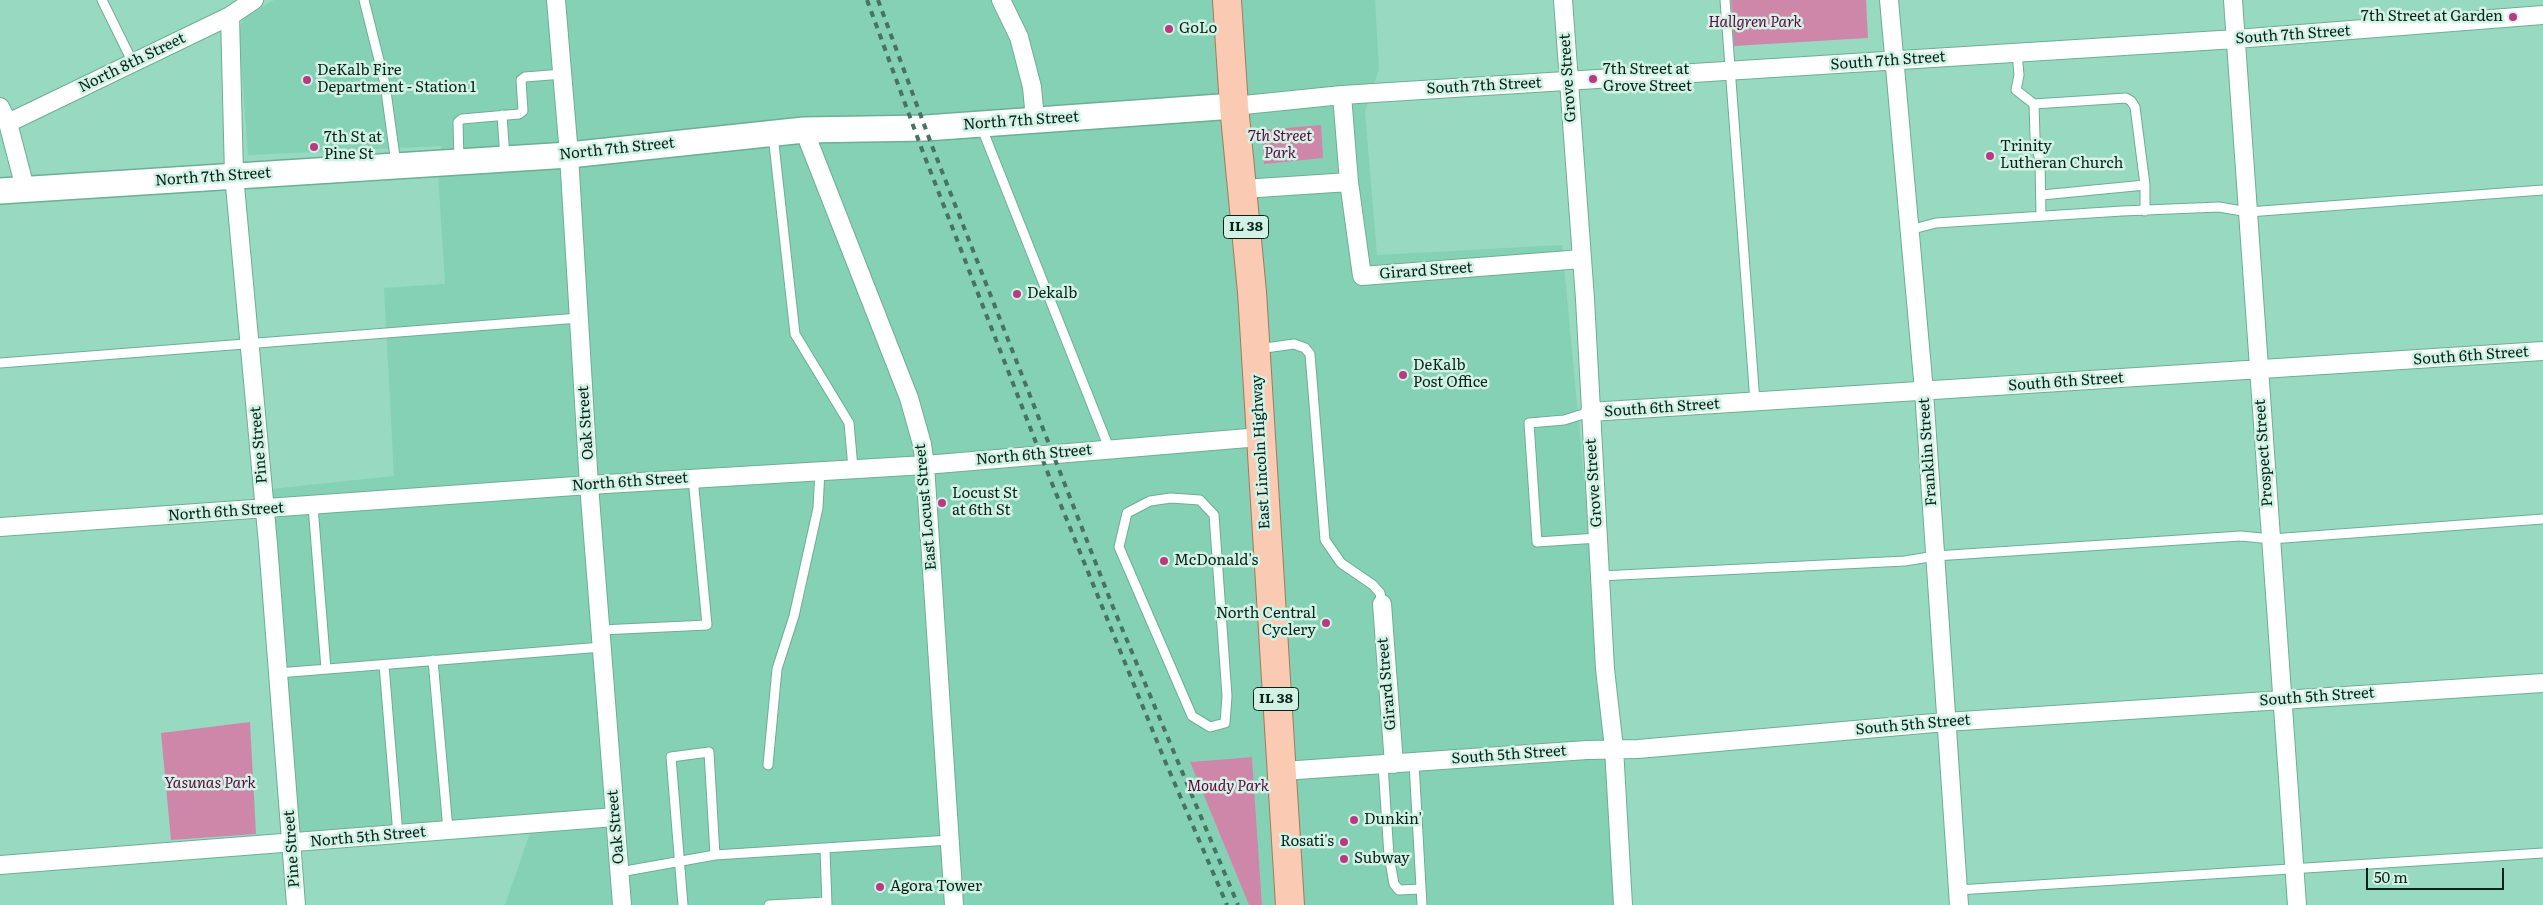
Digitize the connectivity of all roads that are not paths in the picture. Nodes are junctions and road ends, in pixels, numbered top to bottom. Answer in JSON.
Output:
{"nodes":[{"id":1,"x":102,"y":0,"type":"edge"},
{"id":2,"x":364,"y":0,"type":"edge"},
{"id":3,"x":556,"y":0,"type":"edge"},
{"id":4,"x":1001,"y":0,"type":"edge"},
{"id":5,"x":1227,"y":0,"type":"edge"},
{"id":6,"x":1563,"y":0,"type":"edge"},
{"id":7,"x":1725,"y":0,"type":"edge"},
{"id":8,"x":1889,"y":0,"type":"edge"},
{"id":9,"x":2233,"y":0,"type":"edge"},
{"id":10,"x":251,"y":1,"type":"edge"},
{"id":11,"x":2543,"y":15,"type":"edge"},
{"id":12,"x":230,"y":16,"type":"junction"},
{"id":13,"x":2236,"y":39,"type":"junction"},
{"id":14,"x":2017,"y":53,"type":"junction"},
{"id":15,"x":1894,"y":60,"type":"junction"},
{"id":16,"x":133,"y":63,"type":"junction"},
{"id":17,"x":1731,"y":72,"type":"junction"},
{"id":18,"x":563,"y":74,"type":"junction"},
{"id":19,"x":1569,"y":82,"type":"junction"},
{"id":20,"x":1342,"y":95,"type":"junction"},
{"id":21,"x":2034,"y":104,"type":"junction"},
{"id":22,"x":0,"y":106,"type":"edge"},
{"id":23,"x":1234,"y":106,"type":"junction"},
{"id":24,"x":502,"y":115,"type":"junction"},
{"id":25,"x":1035,"y":120,"type":"junction"},
{"id":26,"x":8,"y":123,"type":"junction"},
{"id":27,"x":980,"y":124,"type":"junction"},
{"id":28,"x":804,"y":130,"type":"junction"},
{"id":29,"x":773,"y":133,"type":"junction"},
{"id":30,"x":569,"y":154,"type":"junction"},
{"id":31,"x":505,"y":159,"type":"junction"},
{"id":32,"x":459,"y":162,"type":"junction"},
{"id":33,"x":396,"y":166,"type":"junction"},
{"id":34,"x":234,"y":175,"type":"junction"},
{"id":35,"x":1349,"y":182,"type":"junction"},
{"id":36,"x":2145,"y":185,"type":"junction"},
{"id":37,"x":25,"y":188,"type":"junction"},
{"id":38,"x":1243,"y":189,"type":"junction"},
{"id":39,"x":2543,"y":190,"type":"edge"},
{"id":40,"x":0,"y":191,"type":"edge"},
{"id":41,"x":2042,"y":195,"type":"junction"},
{"id":42,"x":2145,"y":211,"type":"junction"},
{"id":43,"x":2248,"y":212,"type":"junction"},
{"id":44,"x":2041,"y":216,"type":"junction"},
{"id":45,"x":1910,"y":230,"type":"junction"},
{"id":46,"x":1582,"y":259,"type":"junction"},
{"id":47,"x":579,"y":318,"type":"junction"},
{"id":48,"x":250,"y":343,"type":"junction"},
{"id":49,"x":1255,"y":349,"type":"junction"},
{"id":50,"x":2543,"y":352,"type":"edge"},
{"id":51,"x":0,"y":363,"type":"edge"},
{"id":52,"x":2258,"y":370,"type":"junction"},
{"id":53,"x":1924,"y":391,"type":"junction"},
{"id":54,"x":1755,"y":402,"type":"junction"},
{"id":55,"x":1590,"y":412,"type":"junction"},
{"id":56,"x":1260,"y":437,"type":"junction"},
{"id":57,"x":1109,"y":448,"type":"junction"},
{"id":58,"x":925,"y":464,"type":"junction"},
{"id":59,"x":853,"y":468,"type":"junction"},
{"id":60,"x":820,"y":470,"type":"junction"},
{"id":61,"x":694,"y":478,"type":"junction"},
{"id":62,"x":589,"y":485,"type":"junction"},
{"id":63,"x":313,"y":506,"type":"junction"},
{"id":64,"x":265,"y":510,"type":"junction"},
{"id":65,"x":2543,"y":519,"type":"edge"},
{"id":66,"x":0,"y":527,"type":"edge"},
{"id":67,"x":1217,"y":534,"type":"joint"},
{"id":68,"x":1598,"y":538,"type":"junction"},
{"id":69,"x":2271,"y":539,"type":"junction"},
{"id":70,"x":1935,"y":556,"type":"junction"},
{"id":71,"x":1600,"y":576,"type":"junction"},
{"id":72,"x":1382,"y":604,"type":"joint"},
{"id":73,"x":602,"y":638,"type":"junction"},
{"id":74,"x":433,"y":660,"type":"junction"},
{"id":75,"x":384,"y":665,"type":"junction"},
{"id":76,"x":326,"y":669,"type":"junction"},
{"id":77,"x":278,"y":673,"type":"junction"},
{"id":78,"x":2543,"y":683,"type":"edge"},
{"id":79,"x":2283,"y":699,"type":"junction"},
{"id":80,"x":1946,"y":722,"type":"junction"},
{"id":81,"x":1614,"y":748,"type":"junction"},
{"id":82,"x":1414,"y":763,"type":"junction"},
{"id":83,"x":1389,"y":764,"type":"junction"},
{"id":84,"x":768,"y":765,"type":"dead end"},
{"id":85,"x":1283,"y":771,"type":"junction"},
{"id":86,"x":615,"y":816,"type":"junction"},
{"id":87,"x":448,"y":830,"type":"junction"},
{"id":88,"x":398,"y":834,"type":"junction"},
{"id":89,"x":950,"y":840,"type":"junction"},
{"id":90,"x":293,"y":843,"type":"junction"},
{"id":91,"x":825,"y":849,"type":"junction"},
{"id":92,"x":2543,"y":853,"type":"edge"},
{"id":93,"x":715,"y":855,"type":"junction"},
{"id":94,"x":678,"y":861,"type":"junction"},
{"id":95,"x":0,"y":865,"type":"edge"},
{"id":96,"x":2295,"y":870,"type":"junction"},
{"id":97,"x":620,"y":872,"type":"junction"},
{"id":98,"x":1421,"y":889,"type":"junction"},
{"id":99,"x":1959,"y":898,"type":"edge"},
{"id":100,"x":827,"y":903,"type":"edge"},
{"id":101,"x":296,"y":905,"type":"edge"},
{"id":102,"x":622,"y":905,"type":"edge"},
{"id":103,"x":682,"y":905,"type":"edge"},
{"id":104,"x":769,"y":905,"type":"edge"},
{"id":105,"x":954,"y":905,"type":"edge"},
{"id":106,"x":1290,"y":905,"type":"edge"},
{"id":107,"x":1422,"y":905,"type":"edge"},
{"id":108,"x":1624,"y":905,"type":"edge"},
{"id":109,"x":2297,"y":905,"type":"edge"}],
"edges":[{"from":1,"to":16,"type":"lane"},
{"from":2,"to":33,"type":"lane"},
{"from":3,"to":18,"type":"street","name":"Oak Street"},
{"from":4,"to":25,"type":"street"},
{"from":5,"to":23,"type":"main road","name":"East Lincoln Highway","number":"IL 38"},
{"from":6,"to":19,"type":"street","name":"Grove Street"},
{"from":7,"to":17,"type":"lane"},
{"from":8,"to":15,"type":"street","name":"Franklin Street"},
{"from":9,"to":13,"type":"street","name":"Prospect Street"},
{"from":10,"to":12,"type":"street","name":"North 8th Street"},
{"from":11,"to":13,"type":"street","name":"South 7th Street"},
{"from":12,"to":16,"type":"street","name":"North 8th Street"},
{"from":12,"to":34,"type":"street","name":"Pine Street"},
{"from":13,"to":14,"type":"street","name":"South 7th Street"},
{"from":13,"to":43,"type":"street","name":"Prospect Street"},
{"from":14,"to":15,"type":"street","name":"South 7th Street"},
{"from":14,"to":21,"type":"lane"},
{"from":15,"to":17,"type":"street","name":"South 7th Street"},
{"from":15,"to":45,"type":"street","name":"Franklin Street"},
{"from":16,"to":26,"type":"street","name":"North 8th Street"},
{"from":17,"to":19,"type":"street","name":"South 7th Street"},
{"from":17,"to":54,"type":"lane"},
{"from":18,"to":24,"type":"lane"},
{"from":18,"to":30,"type":"street","name":"Oak Street"},
{"from":19,"to":20,"type":"street","name":"South 7th Street"},
{"from":19,"to":46,"type":"street","name":"Grove Street"},
{"from":20,"to":23,"type":"street","name":"South 7th Street"},
{"from":20,"to":35,"type":"street","name":"Girard Street"},
{"from":21,"to":36,"type":"lane"},
{"from":21,"to":41,"type":"lane"},
{"from":22,"to":26,"type":"street"},
{"from":23,"to":25,"type":"street","name":"North 7th Street"},
{"from":23,"to":38,"type":"main road","name":"East Lincoln Highway","number":"IL 38"},
{"from":24,"to":31,"type":"lane"},
{"from":24,"to":32,"type":"lane"},
{"from":25,"to":27,"type":"street","name":"North 7th Street"},
{"from":26,"to":37,"type":"street"},
{"from":27,"to":28,"type":"street","name":"North 7th Street"},
{"from":27,"to":57,"type":"lane"},
{"from":28,"to":29,"type":"street","name":"North 7th Street"},
{"from":28,"to":58,"type":"street","name":"East Locust Street"},
{"from":29,"to":30,"type":"street","name":"North 7th Street"},
{"from":29,"to":59,"type":"lane"},
{"from":30,"to":31,"type":"street","name":"North 7th Street"},
{"from":30,"to":47,"type":"street","name":"Oak Street"},
{"from":31,"to":32,"type":"street","name":"North 7th Street"},
{"from":32,"to":33,"type":"street","name":"North 7th Street"},
{"from":33,"to":34,"type":"street","name":"North 7th Street"},
{"from":34,"to":37,"type":"street","name":"North 7th Street"},
{"from":34,"to":48,"type":"street","name":"Pine Street"},
{"from":35,"to":38,"type":"street"},
{"from":35,"to":46,"type":"street","name":"Girard Street"},
{"from":36,"to":41,"type":"lane"},
{"from":36,"to":42,"type":"lane"},
{"from":37,"to":40,"type":"street","name":"North 7th Street"},
{"from":38,"to":49,"type":"main road","name":"East Lincoln Highway","number":"IL 38"},
{"from":39,"to":43,"type":"lane"},
{"from":41,"to":44,"type":"lane"},
{"from":42,"to":43,"type":"lane"},
{"from":42,"to":44,"type":"lane"},
{"from":43,"to":52,"type":"street","name":"Prospect Street"},
{"from":44,"to":45,"type":"lane"},
{"from":45,"to":53,"type":"street","name":"Franklin Street"},
{"from":46,"to":55,"type":"street","name":"Grove Street"},
{"from":47,"to":48,"type":"lane"},
{"from":47,"to":62,"type":"street","name":"Oak Street"},
{"from":48,"to":51,"type":"lane"},
{"from":48,"to":64,"type":"street","name":"Pine Street"},
{"from":49,"to":56,"type":"main road","name":"East Lincoln Highway","number":"IL 38"},
{"from":49,"to":72,"type":"lane"},
{"from":50,"to":52,"type":"street","name":"South 6th Street"},
{"from":52,"to":53,"type":"street","name":"South 6th Street"},
{"from":52,"to":69,"type":"street","name":"Prospect Street"},
{"from":53,"to":54,"type":"street","name":"South 6th Street"},
{"from":53,"to":70,"type":"street","name":"Franklin Street"},
{"from":54,"to":55,"type":"street","name":"South 6th Street"},
{"from":55,"to":68,"type":"street","name":"Grove Street"},
{"from":55,"to":68,"type":"lane"},
{"from":56,"to":57,"type":"street","name":"North 6th Street"},
{"from":56,"to":85,"type":"main road","name":"East Lincoln Highway","number":"IL 38"},
{"from":57,"to":58,"type":"street","name":"North 6th Street"},
{"from":58,"to":59,"type":"street","name":"North 6th Street"},
{"from":58,"to":89,"type":"street","name":"East Locust Street"},
{"from":59,"to":60,"type":"street","name":"North 6th Street"},
{"from":60,"to":61,"type":"street","name":"North 6th Street"},
{"from":60,"to":84,"type":"lane"},
{"from":61,"to":62,"type":"street","name":"North 6th Street"},
{"from":61,"to":73,"type":"lane"},
{"from":62,"to":63,"type":"street","name":"North 6th Street"},
{"from":62,"to":73,"type":"street","name":"Oak Street"},
{"from":63,"to":64,"type":"street","name":"North 6th Street"},
{"from":63,"to":76,"type":"lane"},
{"from":64,"to":66,"type":"street","name":"North 6th Street"},
{"from":64,"to":77,"type":"street","name":"Pine Street"},
{"from":65,"to":69,"type":"lane"},
{"from":67,"to":67,"type":"lane"},
{"from":68,"to":71,"type":"street","name":"Grove Street"},
{"from":69,"to":70,"type":"lane"},
{"from":69,"to":79,"type":"street","name":"Prospect Street"},
{"from":70,"to":71,"type":"lane"},
{"from":70,"to":80,"type":"street","name":"Franklin Street"},
{"from":71,"to":81,"type":"street","name":"Grove Street"},
{"from":72,"to":83,"type":"street","name":"Girard Street"},
{"from":73,"to":74,"type":"lane"},
{"from":73,"to":86,"type":"street","name":"Oak Street"},
{"from":74,"to":75,"type":"lane"},
{"from":74,"to":87,"type":"lane"},
{"from":75,"to":76,"type":"lane"},
{"from":75,"to":88,"type":"lane"},
{"from":76,"to":77,"type":"lane"},
{"from":77,"to":90,"type":"street","name":"Pine Street"},
{"from":78,"to":79,"type":"street","name":"South 5th Street"},
{"from":79,"to":80,"type":"street","name":"South 5th Street"},
{"from":79,"to":96,"type":"street","name":"Prospect Street"},
{"from":80,"to":81,"type":"street","name":"South 5th Street"},
{"from":80,"to":99,"type":"street","name":"Franklin Street"},
{"from":81,"to":82,"type":"street","name":"South 5th Street"},
{"from":81,"to":108,"type":"street","name":"Grove Street"},
{"from":82,"to":83,"type":"street","name":"South 5th Street"},
{"from":82,"to":98,"type":"lane"},
{"from":83,"to":85,"type":"street","name":"South 5th Street"},
{"from":83,"to":98,"type":"lane"},
{"from":85,"to":106,"type":"main road","name":"East Lincoln Highway","number":"IL 38"},
{"from":86,"to":87,"type":"street","name":"North 5th Street"},
{"from":86,"to":97,"type":"street","name":"Oak Street"},
{"from":87,"to":88,"type":"street","name":"North 5th Street"},
{"from":88,"to":90,"type":"street","name":"North 5th Street"},
{"from":89,"to":91,"type":"lane"},
{"from":89,"to":105,"type":"street","name":"East Locust Street"},
{"from":90,"to":95,"type":"street","name":"North 5th Street"},
{"from":90,"to":101,"type":"street","name":"Pine Street"},
{"from":91,"to":93,"type":"lane"},
{"from":91,"to":100,"type":"lane"},
{"from":92,"to":96,"type":"lane"},
{"from":93,"to":94,"type":"lane"},
{"from":93,"to":94,"type":"lane"},
{"from":94,"to":97,"type":"lane"},
{"from":94,"to":103,"type":"lane"},
{"from":96,"to":99,"type":"lane"},
{"from":96,"to":109,"type":"street","name":"Prospect Street"},
{"from":97,"to":102,"type":"street","name":"Oak Street"},
{"from":98,"to":107,"type":"lane"},
{"from":100,"to":104,"type":"lane"}]}
